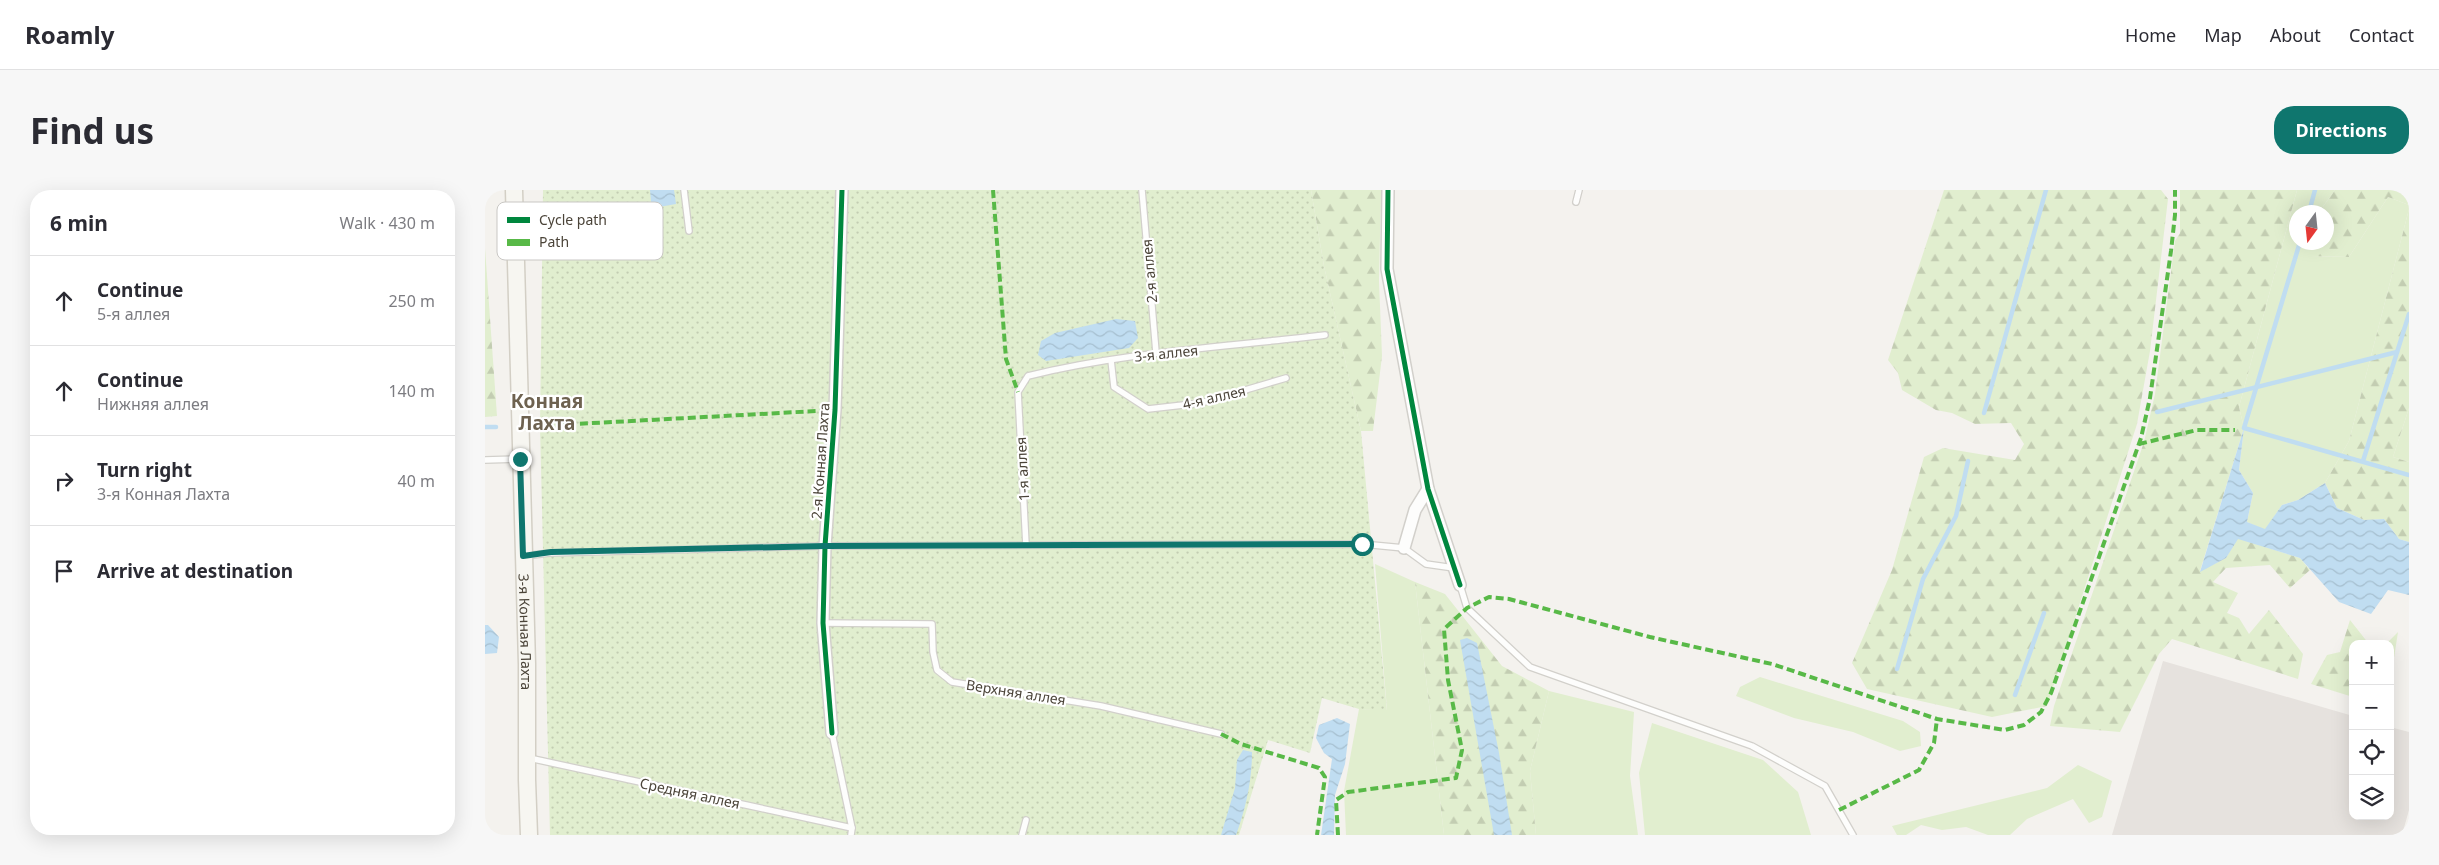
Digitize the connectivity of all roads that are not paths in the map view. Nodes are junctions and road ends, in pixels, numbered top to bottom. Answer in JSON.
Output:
{"nodes":[{"id":1,"x":684,"y":190,"type":"edge"},
{"id":2,"x":842,"y":190,"type":"edge"},
{"id":3,"x":1142,"y":190,"type":"edge"},
{"id":4,"x":1388,"y":190,"type":"edge"},
{"id":5,"x":1579,"y":190,"type":"edge"},
{"id":6,"x":1576,"y":202,"type":"dead end"},
{"id":7,"x":689,"y":231,"type":"dead end"},
{"id":8,"x":516,"y":260,"type":"edge"},
{"id":9,"x":1325,"y":335,"type":"dead end"},
{"id":10,"x":1156,"y":352,"type":"junction"},
{"id":11,"x":1111,"y":360,"type":"junction"},
{"id":12,"x":1286,"y":378,"type":"dead end"},
{"id":13,"x":1018,"y":392,"type":"joint"},
{"id":14,"x":520,"y":459,"type":"junction"},
{"id":15,"x":485,"y":460,"type":"edge"},
{"id":16,"x":1428,"y":489,"type":"junction"},
{"id":17,"x":825,"y":546,"type":"junction"},
{"id":18,"x":1026,"y":546,"type":"junction"},
{"id":19,"x":1404,"y":548,"type":"junction"},
{"id":20,"x":523,"y":556,"type":"junction"},
{"id":21,"x":1454,"y":568,"type":"junction"},
{"id":22,"x":1460,"y":585,"type":"joint"},
{"id":23,"x":823,"y":623,"type":"junction"},
{"id":24,"x":832,"y":733,"type":"joint"},
{"id":25,"x":1221,"y":734,"type":"dead end"},
{"id":26,"x":527,"y":758,"type":"junction"},
{"id":27,"x":1026,"y":820,"type":"dead end"},
{"id":28,"x":852,"y":832,"type":"edge"},
{"id":29,"x":529,"y":835,"type":"edge"},
{"id":30,"x":1022,"y":835,"type":"edge"},
{"id":31,"x":1853,"y":835,"type":"edge"}],
"edges":[{"from":1,"to":7,"type":"lane"},
{"from":2,"to":17,"type":"street","name":"2-я Конная Лахта"},
{"from":3,"to":10,"type":"lane","name":"2-я аллея"},
{"from":4,"to":16,"type":"street"},
{"from":5,"to":6,"type":"lane"},
{"from":8,"to":14,"type":"main road","name":"3-я Конная Лахта"},
{"from":9,"to":10,"type":"lane","name":"3-я аллея"},
{"from":10,"to":11,"type":"lane","name":"3-я аллея"},
{"from":11,"to":12,"type":"lane","name":"4-я аллея"},
{"from":11,"to":13,"type":"lane","name":"3-я аллея"},
{"from":13,"to":18,"type":"lane","name":"1-я аллея"},
{"from":14,"to":15,"type":"lane"},
{"from":14,"to":20,"type":"main road","name":"3-я Конная Лахта"},
{"from":16,"to":19,"type":"street"},
{"from":16,"to":21,"type":"street"},
{"from":17,"to":18,"type":"lane"},
{"from":17,"to":20,"type":"lane"},
{"from":17,"to":23,"type":"street","name":"2-я Конная Лахта"},
{"from":18,"to":19,"type":"lane"},
{"from":19,"to":21,"type":"lane"},
{"from":20,"to":26,"type":"main road","name":"3-я Конная Лахта"},
{"from":21,"to":22,"type":"street"},
{"from":22,"to":31,"type":"lane"},
{"from":23,"to":24,"type":"street","name":"2-я Конная Лахта"},
{"from":23,"to":25,"type":"lane","name":"Верхняя аллея"},
{"from":24,"to":28,"type":"lane","name":"2-я Конная Лахта"},
{"from":26,"to":28,"type":"lane","name":"Средняя аллея"},
{"from":26,"to":29,"type":"main road","name":"3-я Конная Лахта"},
{"from":27,"to":30,"type":"lane"}]}
